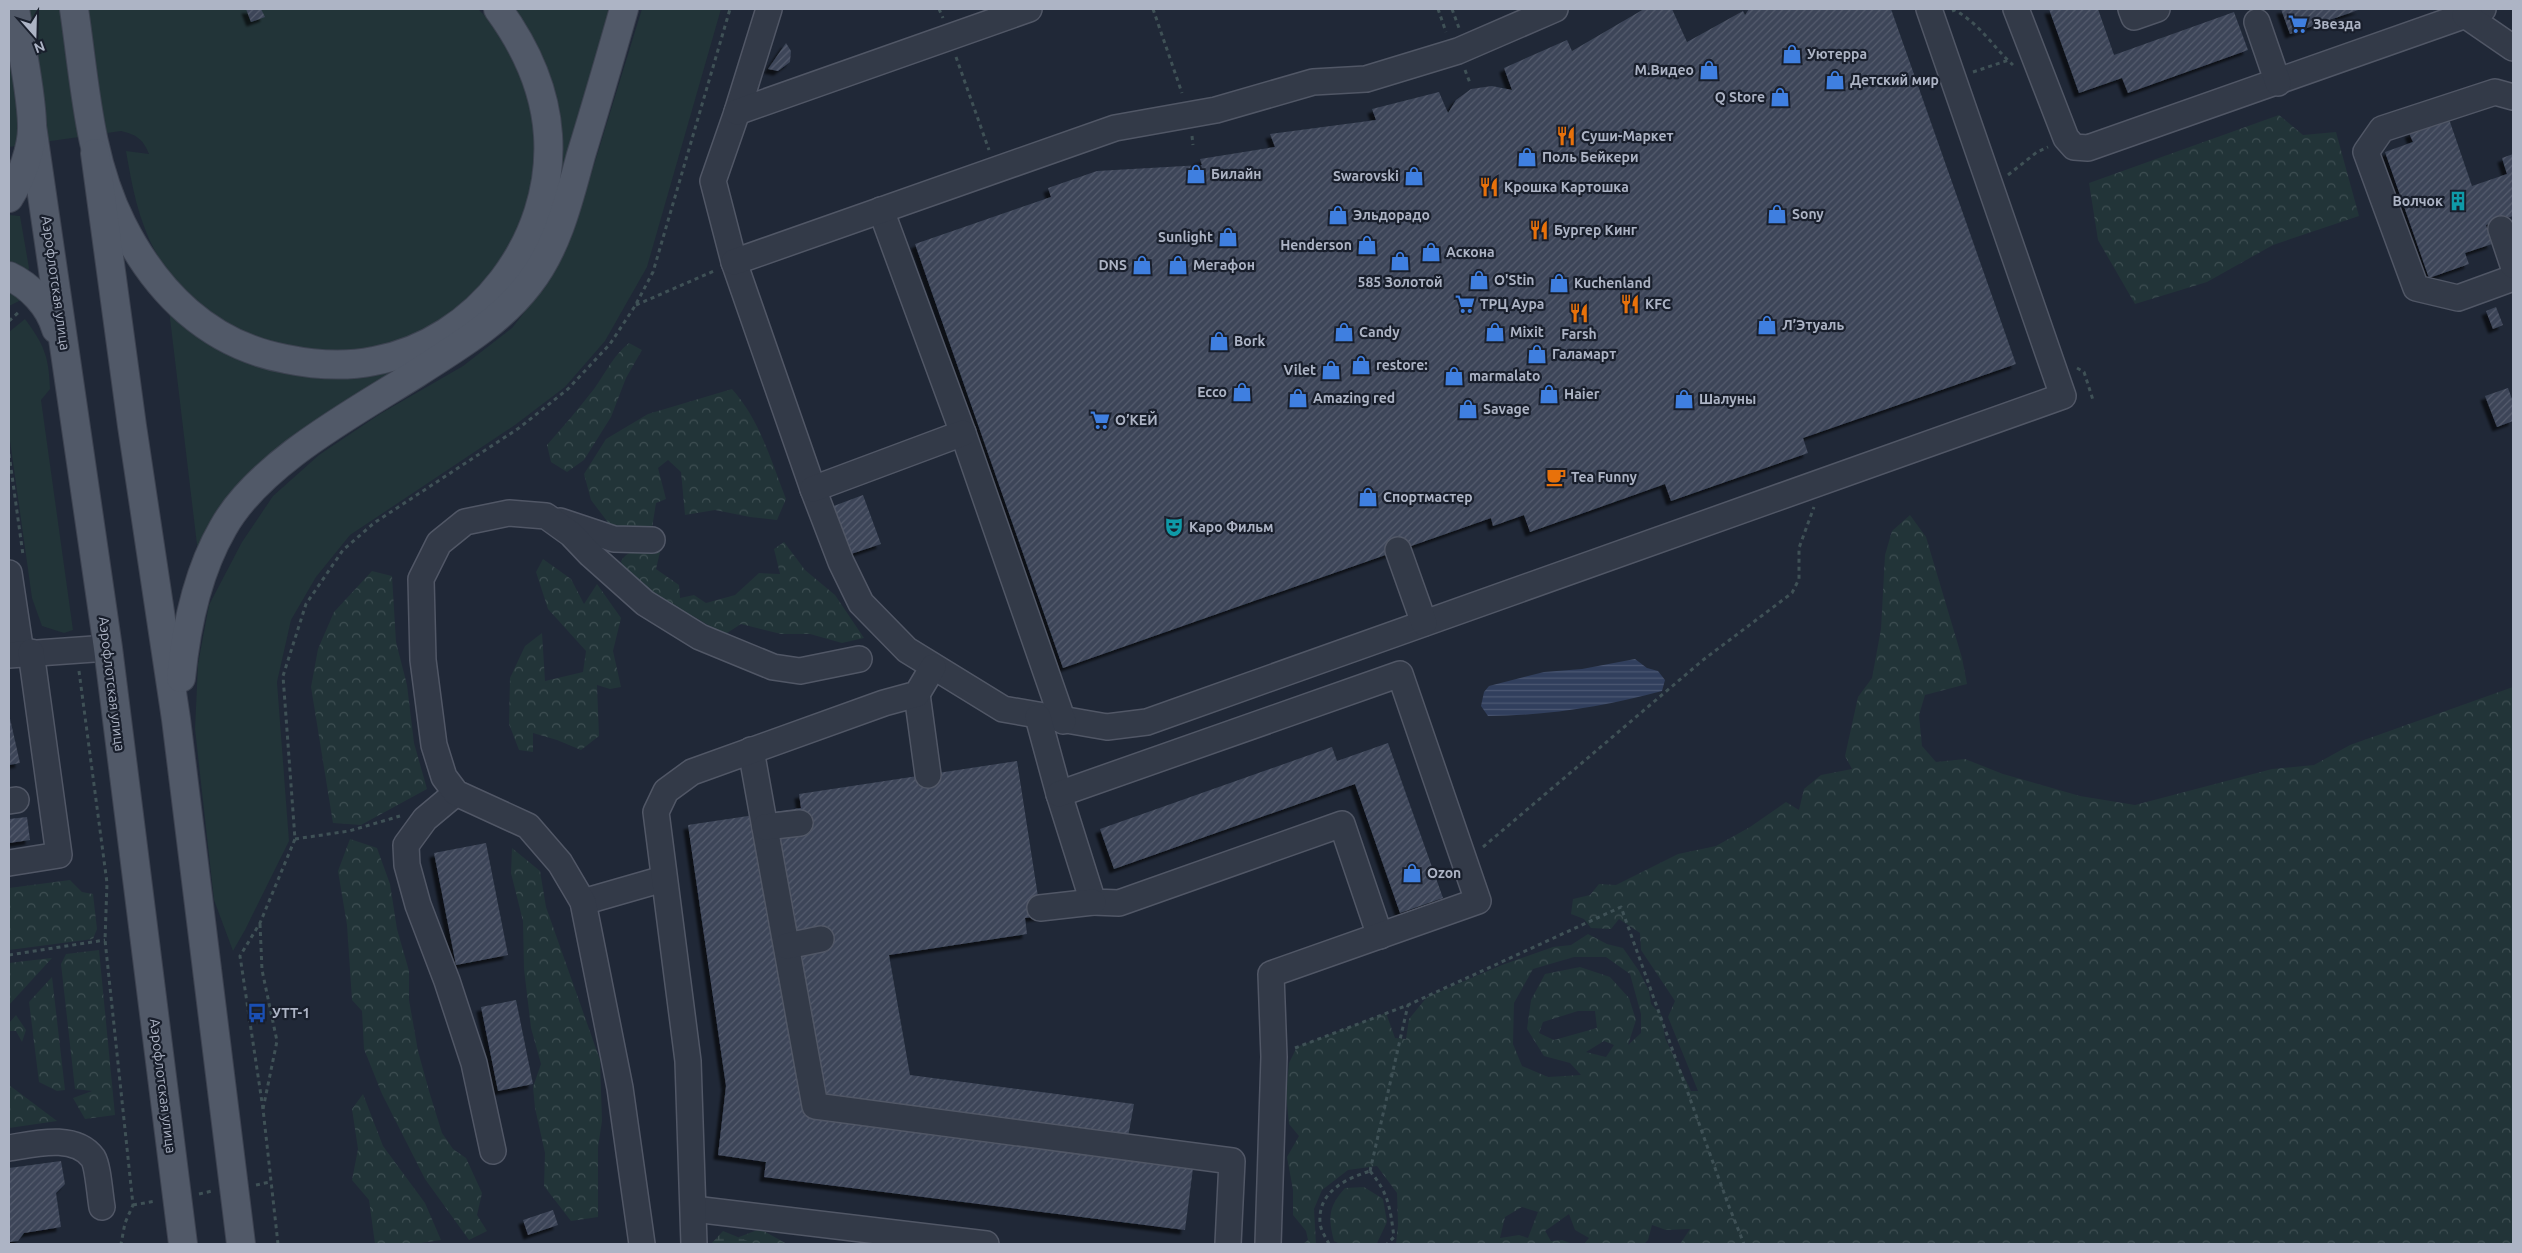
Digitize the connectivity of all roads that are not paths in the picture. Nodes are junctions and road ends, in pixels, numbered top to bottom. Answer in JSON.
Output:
{"nodes":[{"id":1,"x":15,"y":9,"type":"edge"},
{"id":2,"x":74,"y":9,"type":"edge"},
{"id":3,"x":498,"y":9,"type":"edge"},
{"id":4,"x":624,"y":9,"type":"edge"},
{"id":5,"x":769,"y":9,"type":"edge"},
{"id":6,"x":1029,"y":9,"type":"edge"},
{"id":7,"x":1555,"y":9,"type":"edge"},
{"id":8,"x":2016,"y":9,"type":"edge"},
{"id":9,"x":2131,"y":9,"type":"edge"},
{"id":10,"x":2157,"y":9,"type":"edge"},
{"id":11,"x":1930,"y":12,"type":"edge"},
{"id":12,"x":2474,"y":12,"type":"edge"},
{"id":13,"x":2257,"y":22,"type":"dead end"},
{"id":14,"x":2513,"y":48,"type":"edge"},
{"id":15,"x":2278,"y":83,"type":"junction"},
{"id":16,"x":2513,"y":97,"type":"edge"},
{"id":17,"x":737,"y":112,"type":"junction"},
{"id":18,"x":95,"y":153,"type":"junction"},
{"id":19,"x":31,"y":162,"type":"junction"},
{"id":20,"x":9,"y":198,"type":"edge"},
{"id":21,"x":881,"y":210,"type":"junction"},
{"id":22,"x":2501,"y":229,"type":"dead end"},
{"id":23,"x":734,"y":262,"type":"junction"},
{"id":24,"x":2513,"y":265,"type":"edge"},
{"id":25,"x":9,"y":276,"type":"edge"},
{"id":26,"x":2513,"y":278,"type":"edge"},
{"id":27,"x":70,"y":376,"type":"junction"},
{"id":28,"x":963,"y":433,"type":"junction"},
{"id":29,"x":813,"y":489,"type":"junction"},
{"id":30,"x":546,"y":516,"type":"junction"},
{"id":31,"x":652,"y":540,"type":"dead end"},
{"id":32,"x":1398,"y":550,"type":"dead end"},
{"id":33,"x":16,"y":567,"type":"edge"},
{"id":34,"x":1424,"y":623,"type":"junction"},
{"id":35,"x":108,"y":648,"type":"junction"},
{"id":36,"x":20,"y":653,"type":"edge"},
{"id":37,"x":859,"y":659,"type":"dead end"},
{"id":38,"x":933,"y":667,"type":"junction"},
{"id":39,"x":917,"y":694,"type":"junction"},
{"id":40,"x":1038,"y":717,"type":"junction"},
{"id":41,"x":176,"y":719,"type":"junction"},
{"id":42,"x":1063,"y":721,"type":"junction"},
{"id":43,"x":751,"y":750,"type":"junction"},
{"id":44,"x":928,"y":774,"type":"dead end"},
{"id":45,"x":456,"y":793,"type":"junction"},
{"id":46,"x":1059,"y":794,"type":"junction"},
{"id":47,"x":800,"y":823,"type":"dead end"},
{"id":48,"x":765,"y":827,"type":"junction"},
{"id":49,"x":9,"y":863,"type":"edge"},
{"id":50,"x":663,"y":879,"type":"junction"},
{"id":51,"x":583,"y":902,"type":"junction"},
{"id":52,"x":1093,"y":902,"type":"junction"},
{"id":53,"x":1040,"y":908,"type":"dead end"},
{"id":54,"x":1380,"y":936,"type":"junction"},
{"id":55,"x":821,"y":939,"type":"dead end"},
{"id":56,"x":787,"y":946,"type":"junction"},
{"id":57,"x":9,"y":1148,"type":"edge"},
{"id":58,"x":493,"y":1151,"type":"dead end"},
{"id":59,"x":102,"y":1207,"type":"dead end"},
{"id":60,"x":694,"y":1209,"type":"junction"},
{"id":61,"x":183,"y":1244,"type":"edge"},
{"id":62,"x":240,"y":1244,"type":"edge"},
{"id":63,"x":642,"y":1244,"type":"edge"},
{"id":64,"x":694,"y":1244,"type":"edge"},
{"id":65,"x":986,"y":1244,"type":"edge"},
{"id":66,"x":1228,"y":1244,"type":"edge"},
{"id":67,"x":1268,"y":1244,"type":"edge"}],
"edges":[{"from":1,"to":19,"type":"main road","name":"Аэрофлотская улица"},
{"from":2,"to":18,"type":"main road"},
{"from":3,"to":18,"type":"main road"},
{"from":4,"to":41,"type":"main road"},
{"from":5,"to":17,"type":"lane"},
{"from":6,"to":17,"type":"lane"},
{"from":7,"to":21,"type":"lane"},
{"from":8,"to":15,"type":"lane"},
{"from":9,"to":10,"type":"lane"},
{"from":11,"to":34,"type":"lane"},
{"from":12,"to":14,"type":"lane"},
{"from":12,"to":15,"type":"lane"},
{"from":13,"to":15,"type":"lane"},
{"from":16,"to":26,"type":"lane"},
{"from":17,"to":23,"type":"lane"},
{"from":18,"to":41,"type":"main road"},
{"from":19,"to":20,"type":"main road"},
{"from":19,"to":27,"type":"main road","name":"Аэрофлотская улица"},
{"from":21,"to":23,"type":"lane"},
{"from":21,"to":28,"type":"lane"},
{"from":22,"to":24,"type":"lane"},
{"from":23,"to":29,"type":"lane"},
{"from":25,"to":27,"type":"main road"},
{"from":27,"to":35,"type":"main road","name":"Аэрофлотская улица"},
{"from":28,"to":29,"type":"lane"},
{"from":28,"to":42,"type":"lane"},
{"from":29,"to":38,"type":"lane"},
{"from":30,"to":31,"type":"lane"},
{"from":30,"to":37,"type":"lane"},
{"from":30,"to":45,"type":"lane"},
{"from":32,"to":34,"type":"lane"},
{"from":33,"to":36,"type":"lane"},
{"from":34,"to":42,"type":"lane"},
{"from":35,"to":36,"type":"lane"},
{"from":35,"to":61,"type":"main road","name":"Аэрофлотская улица"},
{"from":36,"to":49,"type":"lane"},
{"from":38,"to":39,"type":"lane"},
{"from":38,"to":40,"type":"lane"},
{"from":39,"to":43,"type":"lane"},
{"from":39,"to":44,"type":"lane"},
{"from":40,"to":42,"type":"lane"},
{"from":40,"to":46,"type":"lane"},
{"from":41,"to":62,"type":"main road"},
{"from":43,"to":48,"type":"lane"},
{"from":43,"to":50,"type":"lane"},
{"from":45,"to":51,"type":"lane"},
{"from":45,"to":58,"type":"lane"},
{"from":46,"to":52,"type":"lane"},
{"from":46,"to":54,"type":"lane"},
{"from":47,"to":48,"type":"lane"},
{"from":48,"to":56,"type":"lane"},
{"from":50,"to":51,"type":"lane"},
{"from":50,"to":60,"type":"lane"},
{"from":51,"to":63,"type":"lane"},
{"from":52,"to":53,"type":"lane"},
{"from":52,"to":54,"type":"lane"},
{"from":54,"to":67,"type":"lane"},
{"from":55,"to":56,"type":"lane"},
{"from":56,"to":66,"type":"lane"},
{"from":57,"to":59,"type":"lane"},
{"from":60,"to":64,"type":"lane"},
{"from":60,"to":65,"type":"lane"}]}
